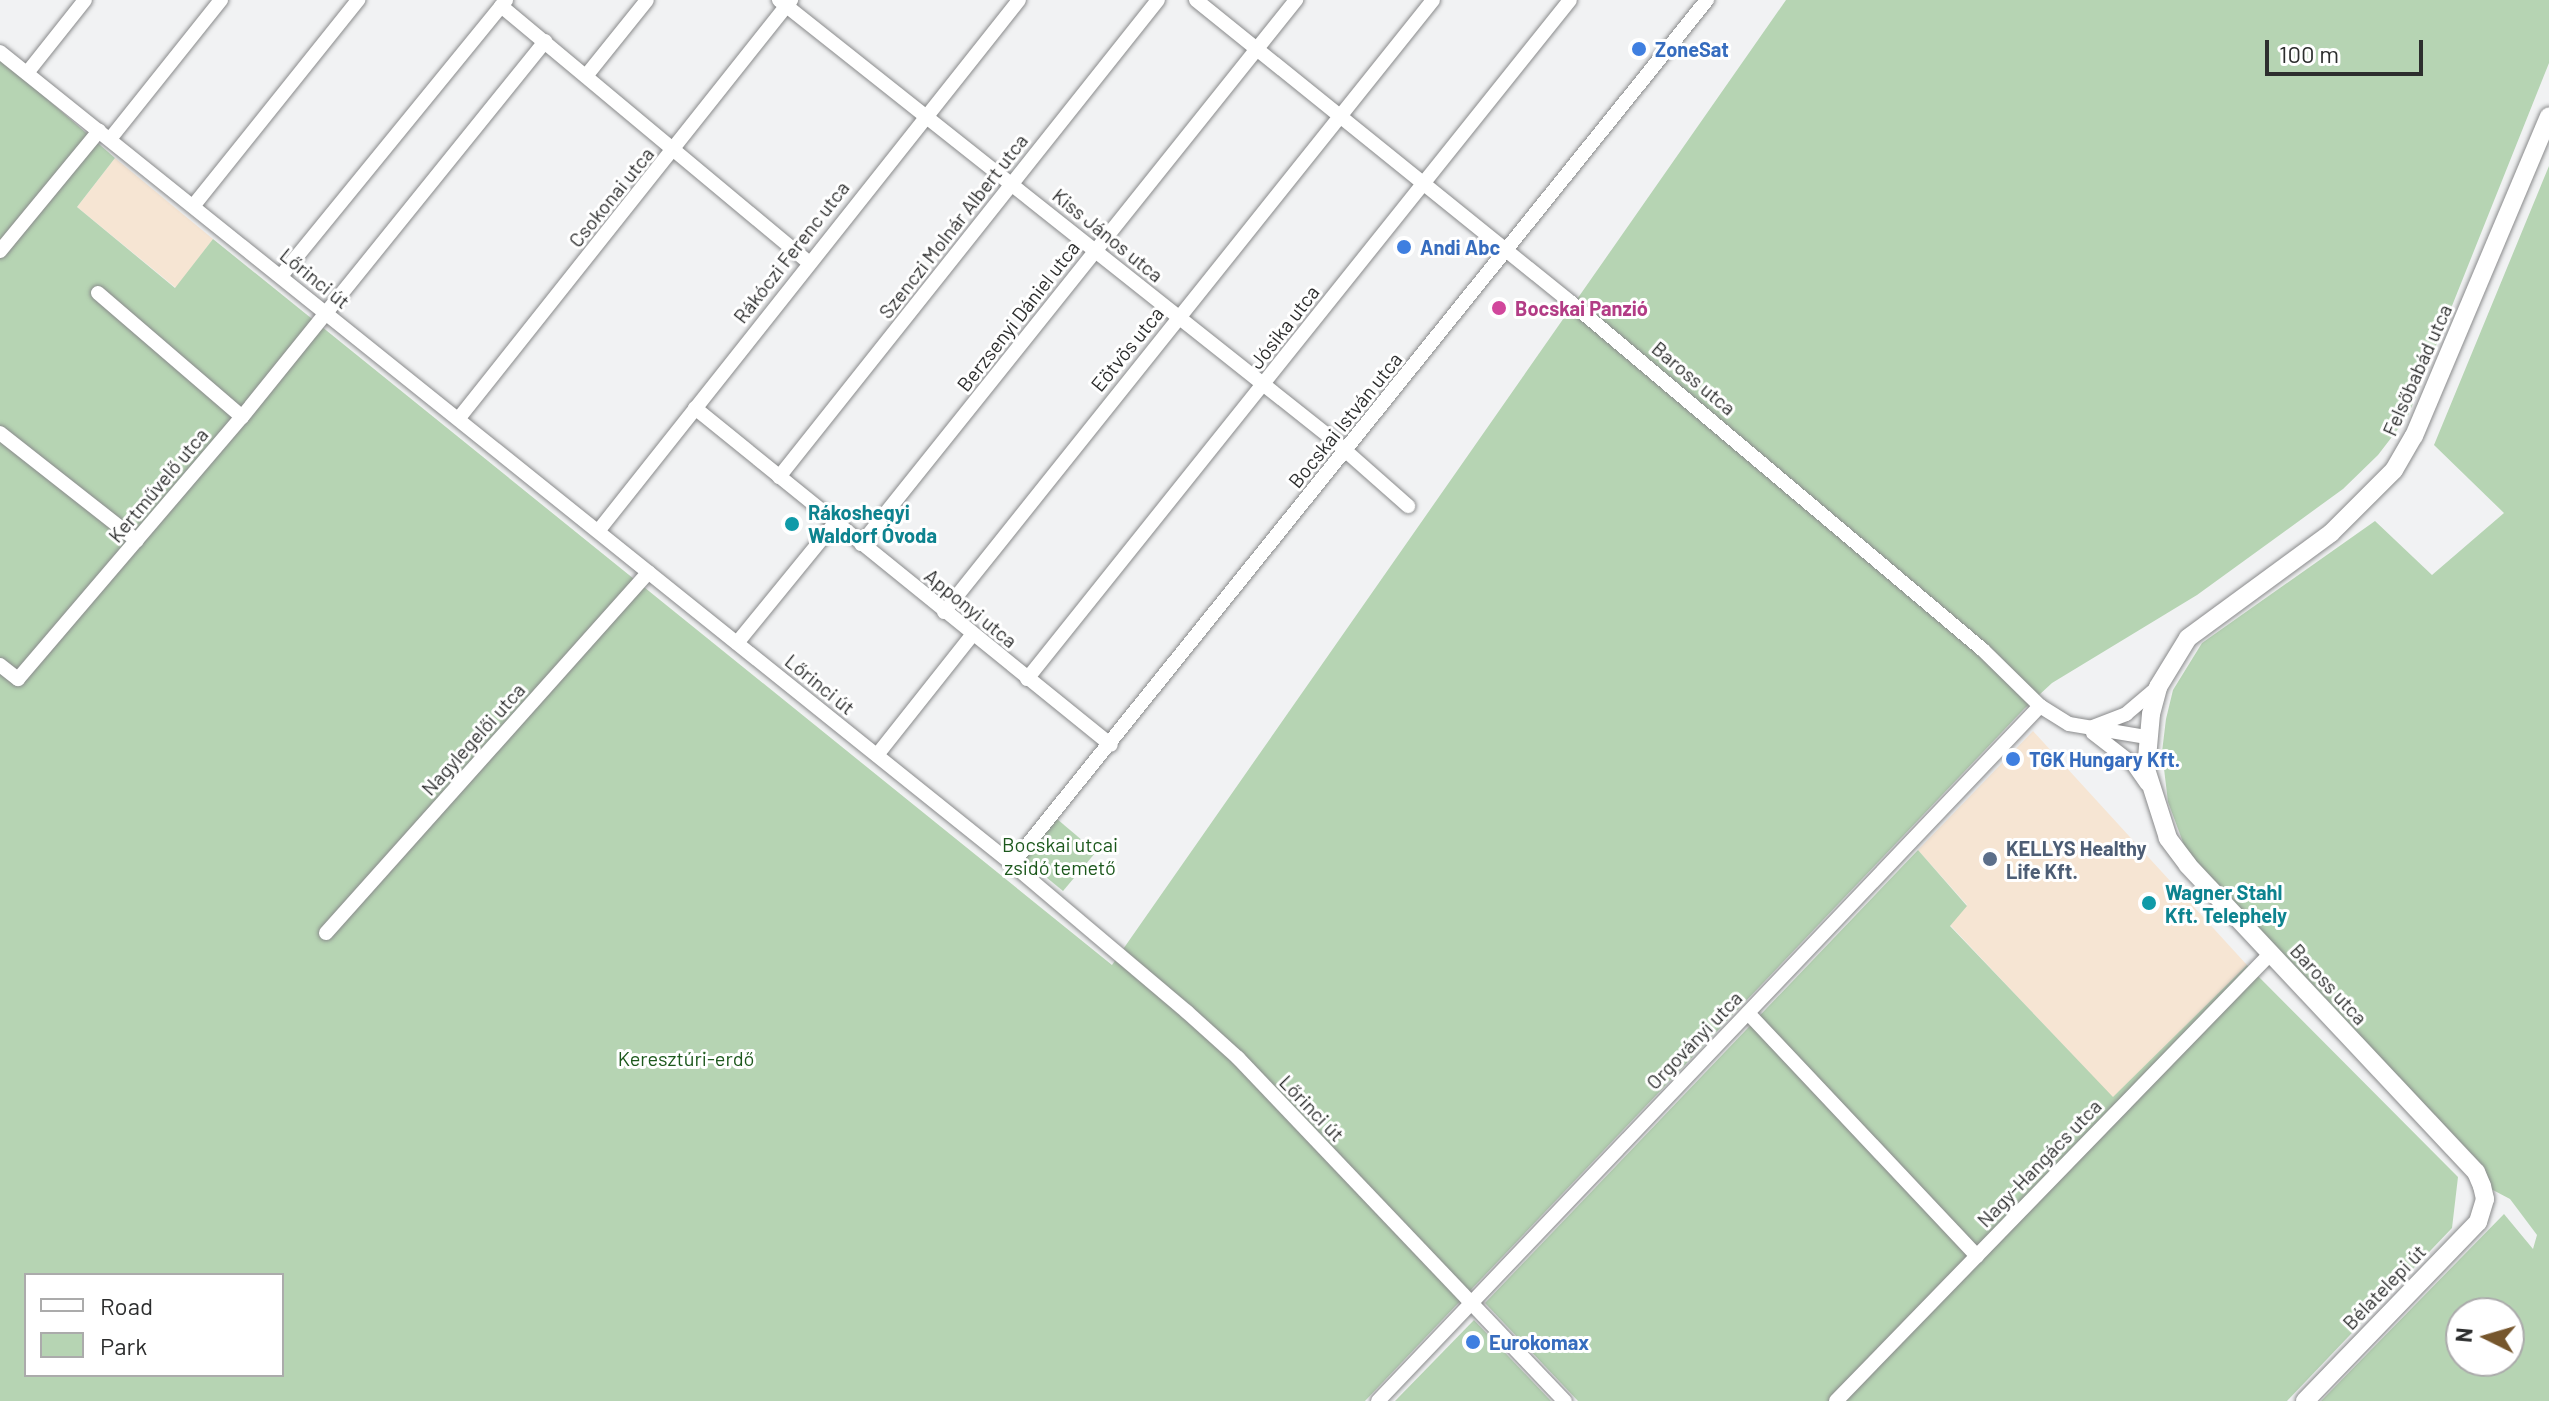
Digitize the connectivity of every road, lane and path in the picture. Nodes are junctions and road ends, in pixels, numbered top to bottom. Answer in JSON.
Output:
{"nodes":[{"id":1,"x":85,"y":0,"type":"edge"},
{"id":2,"x":221,"y":0,"type":"edge"},
{"id":3,"x":358,"y":0,"type":"edge"},
{"id":4,"x":647,"y":0,"type":"edge"},
{"id":5,"x":1019,"y":0,"type":"edge"},
{"id":6,"x":1158,"y":0,"type":"edge"},
{"id":7,"x":1196,"y":0,"type":"edge"},
{"id":8,"x":1296,"y":0,"type":"edge"},
{"id":9,"x":1433,"y":0,"type":"edge"},
{"id":10,"x":1570,"y":0,"type":"edge"},
{"id":11,"x":1707,"y":0,"type":"edge"},
{"id":12,"x":785,"y":2,"type":"edge"},
{"id":13,"x":503,"y":3,"type":"edge"},
{"id":14,"x":545,"y":41,"type":"junction"},
{"id":15,"x":1257,"y":49,"type":"junction"},
{"id":16,"x":0,"y":52,"type":"edge"},
{"id":17,"x":27,"y":73,"type":"junction"},
{"id":18,"x":586,"y":76,"type":"junction"},
{"id":19,"x":924,"y":114,"type":"junction"},
{"id":20,"x":1341,"y":116,"type":"junction"},
{"id":21,"x":2549,"y":116,"type":"edge"},
{"id":22,"x":104,"y":135,"type":"junction"},
{"id":23,"x":674,"y":151,"type":"junction"},
{"id":24,"x":1012,"y":183,"type":"junction"},
{"id":25,"x":1424,"y":183,"type":"junction"},
{"id":26,"x":194,"y":205,"type":"junction"},
{"id":27,"x":1095,"y":250,"type":"junction"},
{"id":28,"x":1507,"y":250,"type":"junction"},
{"id":29,"x":0,"y":251,"type":"edge"},
{"id":30,"x":808,"y":262,"type":"junction"},
{"id":31,"x":281,"y":276,"type":"junction"},
{"id":32,"x":98,"y":293,"type":"dead end"},
{"id":33,"x":325,"y":313,"type":"junction"},
{"id":34,"x":1178,"y":318,"type":"junction"},
{"id":35,"x":1263,"y":386,"type":"junction"},
{"id":36,"x":695,"y":408,"type":"junction"},
{"id":37,"x":242,"y":417,"type":"junction"},
{"id":38,"x":459,"y":418,"type":"junction"},
{"id":39,"x":0,"y":433,"type":"edge"},
{"id":40,"x":1345,"y":453,"type":"junction"},
{"id":41,"x":779,"y":477,"type":"junction"},
{"id":42,"x":1408,"y":506,"type":"dead end"},
{"id":43,"x":835,"y":523,"type":"junction"},
{"id":44,"x":599,"y":530,"type":"junction"},
{"id":45,"x":137,"y":541,"type":"junction"},
{"id":46,"x":861,"y":544,"type":"junction"},
{"id":47,"x":649,"y":572,"type":"junction"},
{"id":48,"x":944,"y":612,"type":"junction"},
{"id":49,"x":972,"y":635,"type":"junction"},
{"id":50,"x":737,"y":643,"type":"junction"},
{"id":51,"x":0,"y":665,"type":"edge"},
{"id":52,"x":1027,"y":679,"type":"junction"},
{"id":53,"x":2158,"y":687,"type":"junction"},
{"id":54,"x":2040,"y":706,"type":"junction"},
{"id":55,"x":2086,"y":729,"type":"junction"},
{"id":56,"x":2147,"y":737,"type":"junction"},
{"id":57,"x":1111,"y":745,"type":"junction"},
{"id":58,"x":877,"y":755,"type":"junction"},
{"id":59,"x":2150,"y":790,"type":"junction"},
{"id":60,"x":1012,"y":864,"type":"junction"},
{"id":61,"x":326,"y":933,"type":"dead end"},
{"id":62,"x":2271,"y":953,"type":"junction"},
{"id":63,"x":1748,"y":1013,"type":"junction"},
{"id":64,"x":2485,"y":1199,"type":"joint"},
{"id":65,"x":1977,"y":1256,"type":"junction"},
{"id":66,"x":1471,"y":1303,"type":"junction"},
{"id":67,"x":1378,"y":1401,"type":"edge"},
{"id":68,"x":1565,"y":1401,"type":"edge"},
{"id":69,"x":1836,"y":1401,"type":"edge"},
{"id":70,"x":2305,"y":1401,"type":"edge"}],
"edges":[{"from":1,"to":17,"type":"street"},
{"from":2,"to":22,"type":"street"},
{"from":3,"to":26,"type":"street"},
{"from":4,"to":18,"type":"street"},
{"from":5,"to":19,"type":"street","name":"Rákóczi Ferenc utca"},
{"from":6,"to":24,"type":"street","name":"Szenczi Molnár Albert utca"},
{"from":7,"to":15,"type":"street","name":"Baross utca"},
{"from":8,"to":15,"type":"street","name":"Berzsenyi Dániel utca"},
{"from":9,"to":20,"type":"street","name":"Eötvös utca"},
{"from":10,"to":25,"type":"street","name":"Jósika utca"},
{"from":11,"to":28,"type":"street","name":"Bocskai István utca"},
{"from":12,"to":19,"type":"street","name":"Kiss János utca"},
{"from":12,"to":23,"type":"street","name":"Csokonai utca"},
{"from":13,"to":14,"type":"street"},
{"from":13,"to":31,"type":"street"},
{"from":14,"to":18,"type":"street"},
{"from":14,"to":33,"type":"street","name":"Kertművelő utca"},
{"from":15,"to":20,"type":"street","name":"Baross utca"},
{"from":15,"to":27,"type":"street","name":"Berzsenyi Dániel utca"},
{"from":16,"to":17,"type":"street","name":"Lőrinci út"},
{"from":17,"to":22,"type":"street","name":"Lőrinci út"},
{"from":18,"to":23,"type":"street"},
{"from":19,"to":24,"type":"street","name":"Kiss János utca"},
{"from":19,"to":30,"type":"street","name":"Rákóczi Ferenc utca"},
{"from":20,"to":25,"type":"street","name":"Baross utca"},
{"from":20,"to":34,"type":"street","name":"Eötvös utca"},
{"from":21,"to":53,"type":"main road","name":"Felsőbabád utca"},
{"from":22,"to":26,"type":"street","name":"Lőrinci út"},
{"from":22,"to":29,"type":"street"},
{"from":23,"to":30,"type":"street"},
{"from":23,"to":38,"type":"street","name":"Csokonai utca"},
{"from":24,"to":27,"type":"street","name":"Kiss János utca"},
{"from":24,"to":41,"type":"street","name":"Szenczi Molnár Albert utca"},
{"from":25,"to":28,"type":"street","name":"Baross utca"},
{"from":25,"to":35,"type":"street","name":"Jósika utca"},
{"from":26,"to":31,"type":"street","name":"Lőrinci út"},
{"from":27,"to":34,"type":"street","name":"Kiss János utca"},
{"from":27,"to":46,"type":"street","name":"Berzsenyi Dániel utca"},
{"from":28,"to":40,"type":"street","name":"Bocskai István utca"},
{"from":28,"to":54,"type":"street","name":"Baross utca"},
{"from":30,"to":36,"type":"street","name":"Rákóczi Ferenc utca"},
{"from":31,"to":33,"type":"street","name":"Lőrinci út"},
{"from":32,"to":37,"type":"street"},
{"from":33,"to":37,"type":"street","name":"Kertművelő utca"},
{"from":33,"to":38,"type":"street","name":"Lőrinci út"},
{"from":34,"to":35,"type":"street","name":"Kiss János utca"},
{"from":34,"to":48,"type":"street","name":"Eötvös utca"},
{"from":35,"to":40,"type":"street","name":"Kiss János utca"},
{"from":35,"to":52,"type":"street","name":"Jósika utca"},
{"from":36,"to":41,"type":"street","name":"Apponyi utca"},
{"from":36,"to":44,"type":"street","name":"Rákóczi Ferenc utca"},
{"from":37,"to":45,"type":"street","name":"Kertművelő utca"},
{"from":38,"to":44,"type":"street","name":"Lőrinci út"},
{"from":39,"to":45,"type":"street"},
{"from":40,"to":42,"type":"street","name":"Kiss János utca"},
{"from":40,"to":57,"type":"street","name":"Bocskai István utca"},
{"from":41,"to":43,"type":"street","name":"Apponyi utca"},
{"from":43,"to":46,"type":"street","name":"Apponyi utca"},
{"from":43,"to":50,"type":"street"},
{"from":44,"to":47,"type":"street","name":"Lőrinci út"},
{"from":45,"to":51,"type":"street","name":"Kertművelő utca"},
{"from":46,"to":48,"type":"street","name":"Apponyi utca"},
{"from":47,"to":50,"type":"street","name":"Lőrinci út"},
{"from":47,"to":61,"type":"street","name":"Nagylegelői utca"},
{"from":48,"to":49,"type":"street","name":"Apponyi utca"},
{"from":49,"to":52,"type":"street","name":"Apponyi utca"},
{"from":49,"to":58,"type":"street"},
{"from":50,"to":58,"type":"street","name":"Lőrinci út"},
{"from":52,"to":57,"type":"street","name":"Apponyi utca"},
{"from":53,"to":55,"type":"street"},
{"from":53,"to":56,"type":"main road","name":"Felsőbabád utca"},
{"from":54,"to":55,"type":"street","name":"Baross utca"},
{"from":54,"to":63,"type":"street","name":"Orgoványi utca"},
{"from":55,"to":56,"type":"street","name":"Baross utca"},
{"from":55,"to":59,"type":"street","name":"Baross utca"},
{"from":56,"to":59,"type":"main road","name":"Baross utca"},
{"from":57,"to":60,"type":"street","name":"Bocskai István utca"},
{"from":58,"to":60,"type":"street","name":"Lőrinci út"},
{"from":59,"to":62,"type":"main road","name":"Baross utca"},
{"from":60,"to":66,"type":"street","name":"Lőrinci út"},
{"from":62,"to":64,"type":"main road","name":"Baross utca"},
{"from":62,"to":65,"type":"street","name":"Nagy-Hangács utca"},
{"from":63,"to":65,"type":"street"},
{"from":63,"to":66,"type":"street","name":"Orgoványi utca"},
{"from":64,"to":70,"type":"main road","name":"Bélatelepi út"},
{"from":65,"to":69,"type":"street","name":"Nagy-Hangács utca"},
{"from":66,"to":67,"type":"street","name":"Orgoványi utca"},
{"from":66,"to":68,"type":"street","name":"Lőrinci út"}]}
